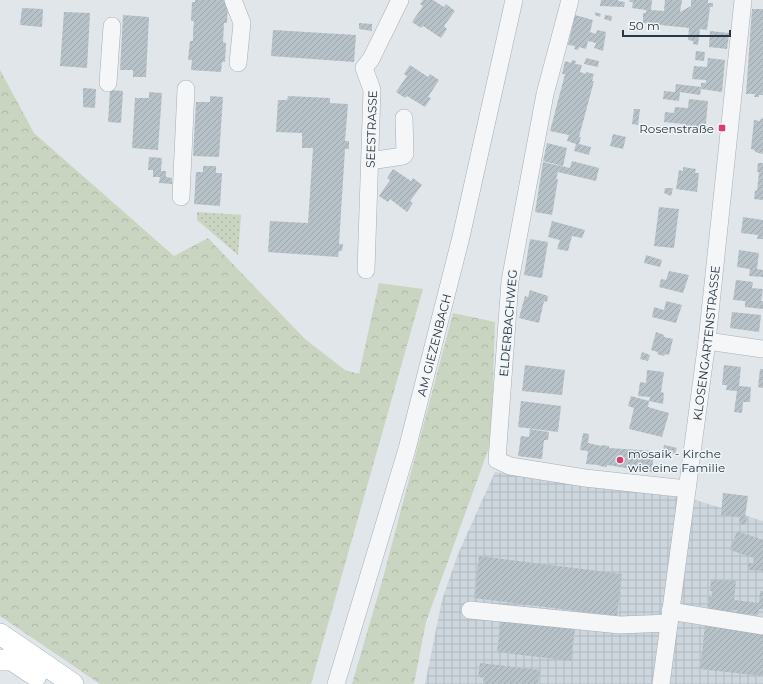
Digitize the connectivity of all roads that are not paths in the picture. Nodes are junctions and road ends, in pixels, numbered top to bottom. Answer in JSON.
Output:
{"nodes":[{"id":1,"x":233,"y":0,"type":"edge"},
{"id":2,"x":400,"y":0,"type":"edge"},
{"id":3,"x":514,"y":0,"type":"edge"},
{"id":4,"x":570,"y":0,"type":"edge"},
{"id":5,"x":743,"y":0,"type":"edge"},
{"id":6,"x":112,"y":26,"type":"dead end"},
{"id":7,"x":238,"y":63,"type":"dead end"},
{"id":8,"x":108,"y":83,"type":"dead end"},
{"id":9,"x":186,"y":89,"type":"dead end"},
{"id":10,"x":404,"y":118,"type":"dead end"},
{"id":11,"x":370,"y":161,"type":"junction"},
{"id":12,"x":181,"y":197,"type":"dead end"},
{"id":13,"x":366,"y":270,"type":"dead end"},
{"id":14,"x":707,"y":341,"type":"junction"},
{"id":15,"x":763,"y":349,"type":"edge"},
{"id":16,"x":687,"y":489,"type":"junction"},
{"id":17,"x":470,"y":610,"type":"dead end"},
{"id":18,"x":669,"y":617,"type":"junction"},
{"id":19,"x":763,"y":626,"type":"edge"},
{"id":20,"x":0,"y":634,"type":"edge"},
{"id":21,"x":0,"y":660,"type":"edge"},
{"id":22,"x":0,"y":668,"type":"edge"},
{"id":23,"x":23,"y":684,"type":"edge"},
{"id":24,"x":48,"y":684,"type":"edge"},
{"id":25,"x":73,"y":684,"type":"edge"},
{"id":26,"x":336,"y":684,"type":"edge"},
{"id":27,"x":660,"y":684,"type":"edge"}],
"edges":[{"from":1,"to":7,"type":"street"},
{"from":2,"to":11,"type":"street","name":"SEESTRASSE"},
{"from":3,"to":26,"type":"street","name":"AM GIEZENBACH"},
{"from":4,"to":16,"type":"street","name":"ELDERBACHWEG"},
{"from":5,"to":14,"type":"street","name":"KLOSENGARTENSTRASSE"},
{"from":6,"to":8,"type":"street"},
{"from":9,"to":12,"type":"street"},
{"from":10,"to":11,"type":"street"},
{"from":11,"to":13,"type":"street","name":"SEESTRASSE"},
{"from":14,"to":15,"type":"street"},
{"from":14,"to":16,"type":"street","name":"KLOSENGARTENSTRASSE"},
{"from":16,"to":18,"type":"street","name":"KLOSENGARTENSTRASSE"},
{"from":17,"to":18,"type":"street"},
{"from":18,"to":19,"type":"street"},
{"from":18,"to":27,"type":"street","name":"KLOSENGARTENSTRASSE"},
{"from":20,"to":25,"type":"main road"},
{"from":21,"to":24,"type":"main road"},
{"from":22,"to":23,"type":"main road"}]}
